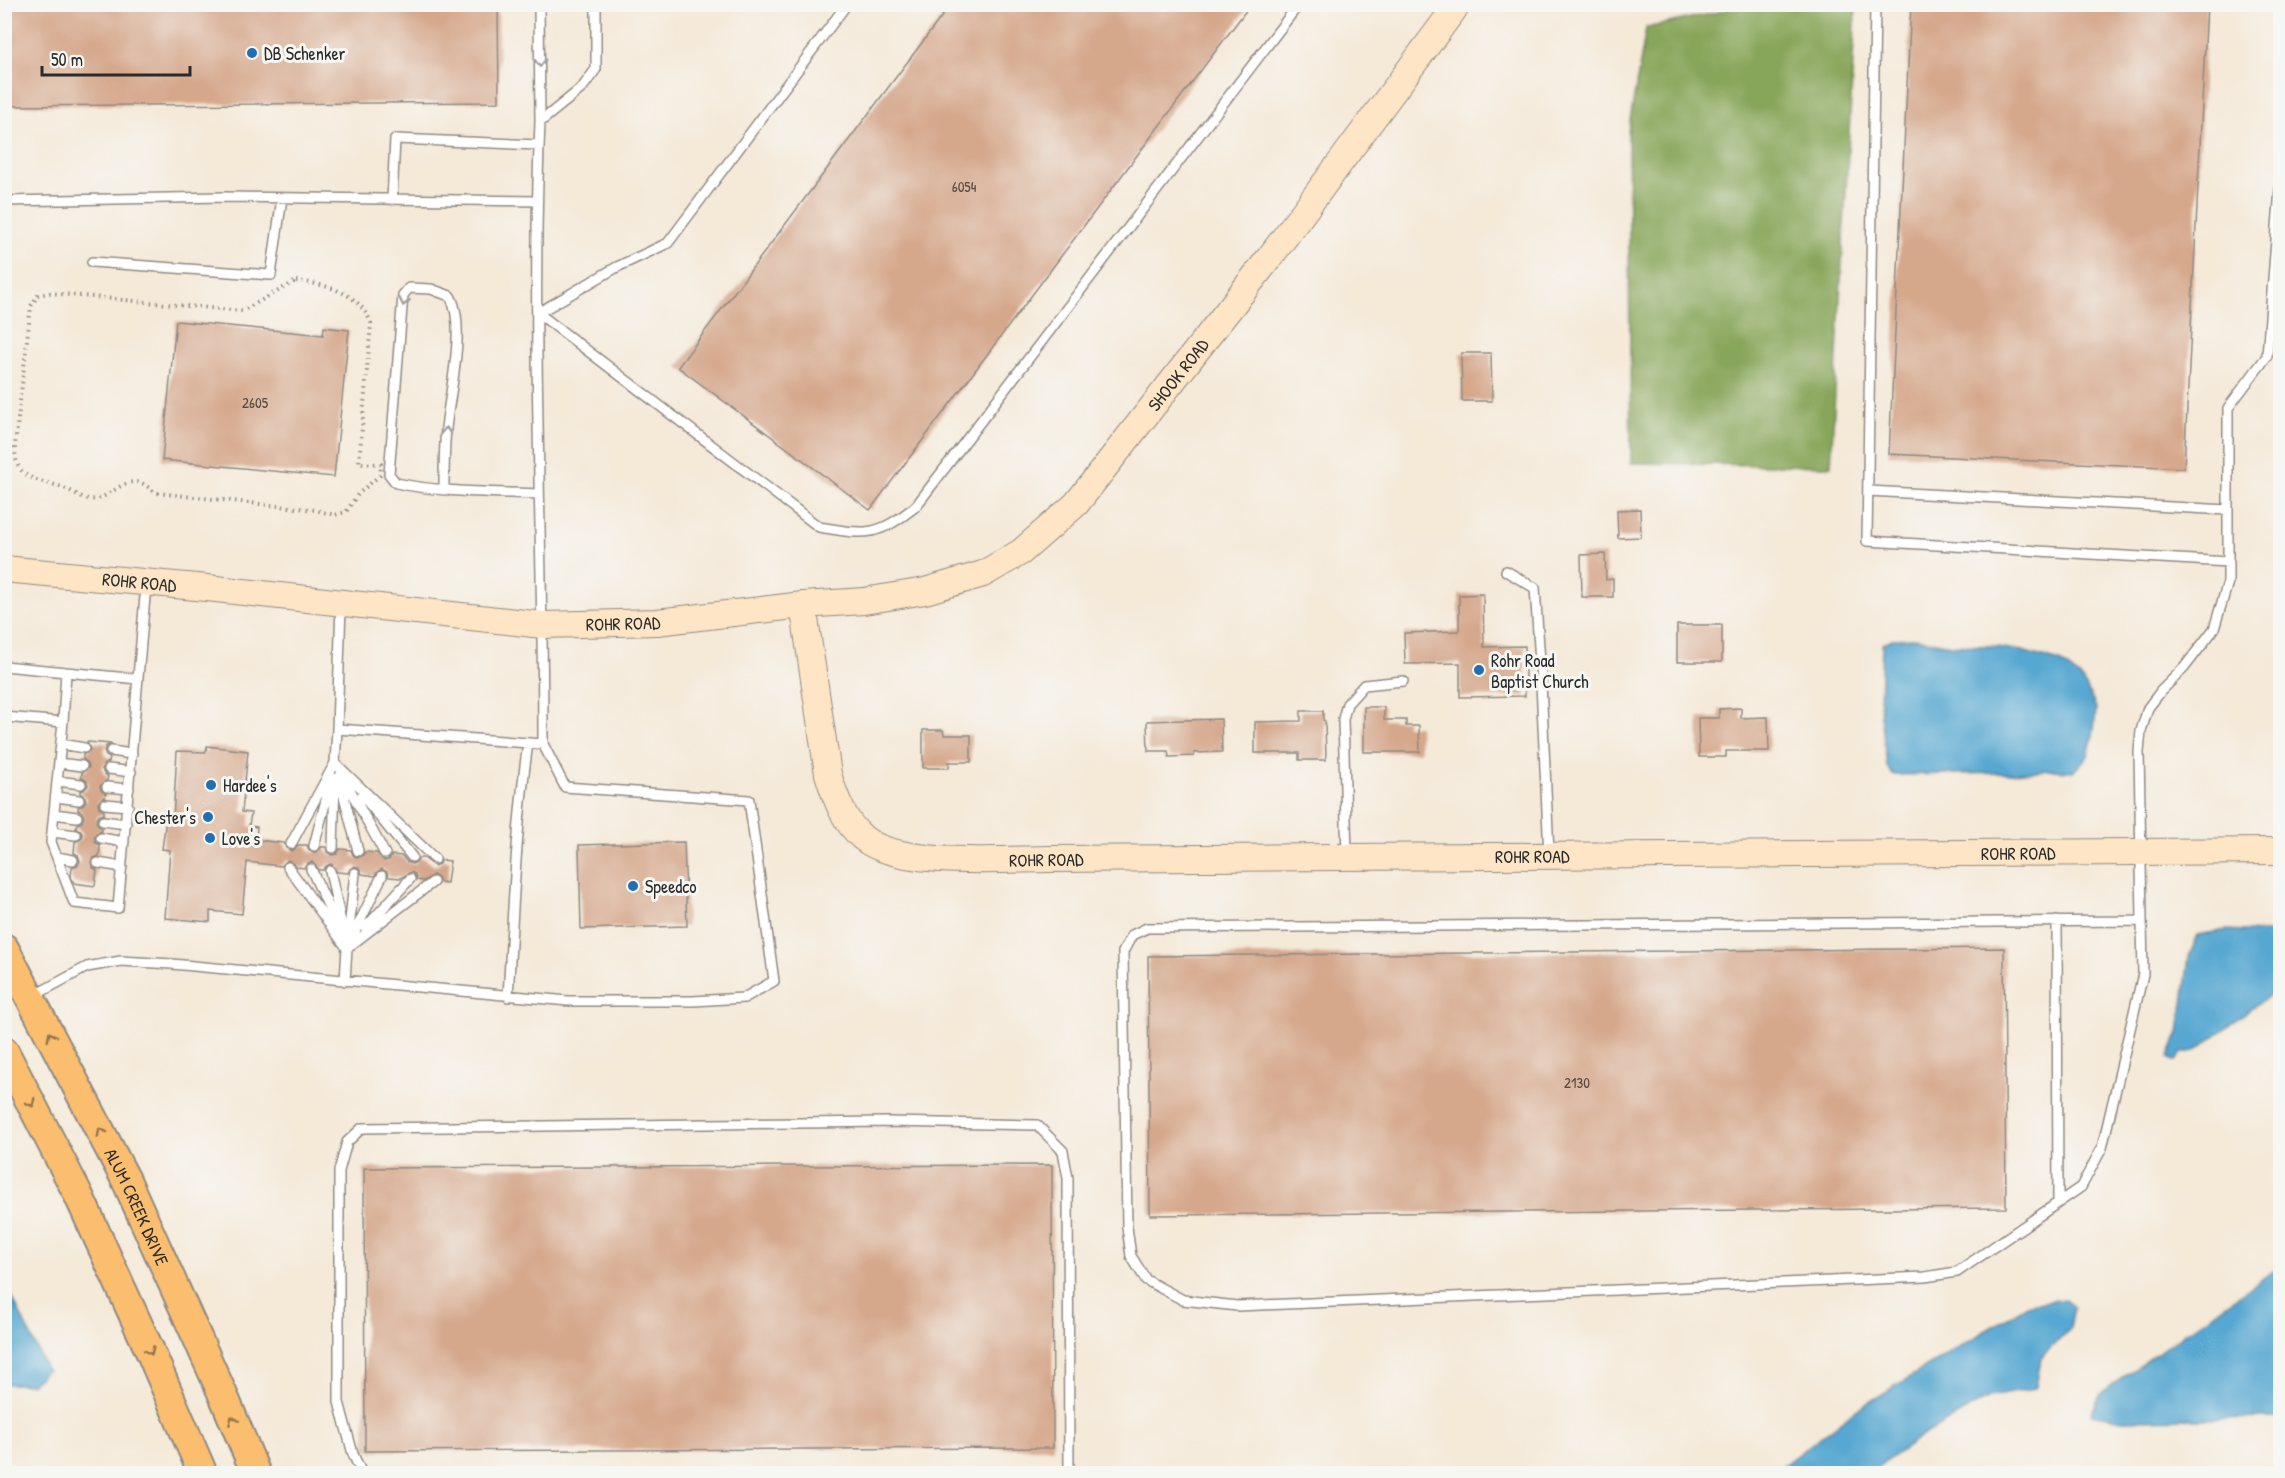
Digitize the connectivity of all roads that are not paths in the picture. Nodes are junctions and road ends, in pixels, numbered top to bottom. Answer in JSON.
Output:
{"nodes":[{"id":1,"x":539,"y":4,"type":"edge"},
{"id":2,"x":596,"y":4,"type":"edge"},
{"id":3,"x":847,"y":4,"type":"edge"},
{"id":4,"x":1299,"y":4,"type":"edge"},
{"id":5,"x":1458,"y":4,"type":"edge"},
{"id":6,"x":1875,"y":4,"type":"edge"},
{"id":7,"x":540,"y":122,"type":"junction"},
{"id":8,"x":539,"y":145,"type":"junction"},
{"id":9,"x":2280,"y":189,"type":"edge"},
{"id":10,"x":282,"y":198,"type":"junction"},
{"id":11,"x":392,"y":200,"type":"junction"},
{"id":12,"x":4,"y":201,"type":"edge"},
{"id":13,"x":537,"y":201,"type":"junction"},
{"id":14,"x":92,"y":262,"type":"dead end"},
{"id":15,"x":538,"y":313,"type":"junction"},
{"id":16,"x":444,"y":490,"type":"junction"},
{"id":17,"x":1868,"y":491,"type":"junction"},
{"id":18,"x":539,"y":494,"type":"junction"},
{"id":19,"x":2228,"y":510,"type":"junction"},
{"id":20,"x":2229,"y":562,"type":"junction"},
{"id":21,"x":4,"y":569,"type":"edge"},
{"id":22,"x":1506,"y":571,"type":"dead end"},
{"id":23,"x":146,"y":583,"type":"junction"},
{"id":24,"x":342,"y":602,"type":"junction"},
{"id":25,"x":803,"y":605,"type":"junction"},
{"id":26,"x":543,"y":625,"type":"junction"},
{"id":27,"x":4,"y":666,"type":"edge"},
{"id":28,"x":66,"y":672,"type":"junction"},
{"id":29,"x":138,"y":679,"type":"junction"},
{"id":30,"x":1403,"y":681,"type":"dead end"},
{"id":31,"x":4,"y":717,"type":"edge"},
{"id":32,"x":63,"y":722,"type":"junction"},
{"id":33,"x":337,"y":729,"type":"junction"},
{"id":34,"x":528,"y":743,"type":"junction"},
{"id":35,"x":61,"y":744,"type":"junction"},
{"id":36,"x":543,"y":744,"type":"junction"},
{"id":37,"x":84,"y":748,"type":"dead end"},
{"id":38,"x":111,"y":751,"type":"dead end"},
{"id":39,"x":132,"y":754,"type":"junction"},
{"id":40,"x":335,"y":763,"type":"junction"},
{"id":41,"x":59,"y":764,"type":"junction"},
{"id":42,"x":82,"y":766,"type":"dead end"},
{"id":43,"x":109,"y":769,"type":"dead end"},
{"id":44,"x":130,"y":772,"type":"junction"},
{"id":45,"x":57,"y":781,"type":"junction"},
{"id":46,"x":81,"y":784,"type":"dead end"},
{"id":47,"x":106,"y":787,"type":"dead end"},
{"id":48,"x":129,"y":789,"type":"junction"},
{"id":49,"x":56,"y":797,"type":"junction"},
{"id":50,"x":79,"y":800,"type":"dead end"},
{"id":51,"x":105,"y":804,"type":"dead end"},
{"id":52,"x":128,"y":806,"type":"junction"},
{"id":53,"x":54,"y":814,"type":"junction"},
{"id":54,"x":77,"y":817,"type":"dead end"},
{"id":55,"x":103,"y":821,"type":"dead end"},
{"id":56,"x":126,"y":824,"type":"junction"},
{"id":57,"x":52,"y":832,"type":"junction"},
{"id":58,"x":75,"y":835,"type":"dead end"},
{"id":59,"x":101,"y":838,"type":"dead end"},
{"id":60,"x":124,"y":842,"type":"junction"},
{"id":61,"x":291,"y":844,"type":"dead end"},
{"id":62,"x":314,"y":846,"type":"dead end"},
{"id":63,"x":333,"y":848,"type":"dead end"},
{"id":64,"x":358,"y":851,"type":"dead end"},
{"id":65,"x":2280,"y":851,"type":"edge"},
{"id":66,"x":2140,"y":852,"type":"junction"},
{"id":67,"x":385,"y":854,"type":"dead end"},
{"id":68,"x":1549,"y":855,"type":"junction"},
{"id":69,"x":57,"y":856,"type":"junction"},
{"id":70,"x":412,"y":857,"type":"dead end"},
{"id":71,"x":1347,"y":857,"type":"junction"},
{"id":72,"x":435,"y":859,"type":"dead end"},
{"id":73,"x":73,"y":860,"type":"dead end"},
{"id":74,"x":98,"y":863,"type":"dead end"},
{"id":75,"x":122,"y":867,"type":"junction"},
{"id":76,"x":288,"y":867,"type":"dead end"},
{"id":77,"x":312,"y":869,"type":"dead end"},
{"id":78,"x":330,"y":871,"type":"dead end"},
{"id":79,"x":355,"y":873,"type":"dead end"},
{"id":80,"x":382,"y":876,"type":"dead end"},
{"id":81,"x":410,"y":879,"type":"dead end"},
{"id":82,"x":433,"y":882,"type":"dead end"},
{"id":83,"x":2057,"y":921,"type":"junction"},
{"id":84,"x":2142,"y":921,"type":"junction"},
{"id":85,"x":4,"y":948,"type":"edge"},
{"id":86,"x":347,"y":948,"type":"junction"},
{"id":87,"x":345,"y":981,"type":"junction"},
{"id":88,"x":31,"y":997,"type":"junction"},
{"id":89,"x":508,"y":997,"type":"junction"},
{"id":90,"x":4,"y":1051,"type":"edge"},
{"id":91,"x":2058,"y":1203,"type":"junction"},
{"id":92,"x":203,"y":1473,"type":"edge"},
{"id":93,"x":256,"y":1473,"type":"edge"},
{"id":94,"x":362,"y":1473,"type":"edge"},
{"id":95,"x":1069,"y":1473,"type":"edge"}],
"edges":[{"from":1,"to":7,"type":"lane","one_way":true},
{"from":2,"to":7,"type":"lane"},
{"from":3,"to":15,"type":"lane"},
{"from":4,"to":15,"type":"lane"},
{"from":5,"to":25,"type":"street","name":"SHOOK ROAD"},
{"from":6,"to":17,"type":"lane"},
{"from":7,"to":8,"type":"lane"},
{"from":8,"to":11,"type":"lane"},
{"from":8,"to":13,"type":"lane"},
{"from":9,"to":19,"type":"lane"},
{"from":10,"to":11,"type":"lane"},
{"from":10,"to":12,"type":"lane"},
{"from":10,"to":14,"type":"lane"},
{"from":11,"to":13,"type":"lane"},
{"from":13,"to":15,"type":"lane"},
{"from":15,"to":18,"type":"lane"},
{"from":16,"to":16,"type":"lane","one_way":true},
{"from":16,"to":18,"type":"lane"},
{"from":17,"to":19,"type":"lane"},
{"from":17,"to":20,"type":"lane"},
{"from":18,"to":26,"type":"lane"},
{"from":19,"to":20,"type":"lane"},
{"from":20,"to":66,"type":"lane"},
{"from":21,"to":23,"type":"street","name":"ROHR ROAD"},
{"from":22,"to":68,"type":"lane"},
{"from":23,"to":24,"type":"street","name":"ROHR ROAD"},
{"from":23,"to":29,"type":"lane"},
{"from":24,"to":26,"type":"street","name":"ROHR ROAD"},
{"from":24,"to":33,"type":"lane"},
{"from":25,"to":26,"type":"street","name":"ROHR ROAD"},
{"from":25,"to":71,"type":"street","name":"ROHR ROAD"},
{"from":26,"to":36,"type":"lane"},
{"from":27,"to":28,"type":"lane"},
{"from":28,"to":29,"type":"lane"},
{"from":28,"to":32,"type":"lane"},
{"from":29,"to":39,"type":"lane"},
{"from":30,"to":71,"type":"lane"},
{"from":31,"to":32,"type":"lane"},
{"from":32,"to":35,"type":"lane"},
{"from":33,"to":34,"type":"lane"},
{"from":33,"to":40,"type":"lane"},
{"from":34,"to":36,"type":"lane"},
{"from":34,"to":89,"type":"lane"},
{"from":35,"to":37,"type":"lane"},
{"from":35,"to":41,"type":"lane"},
{"from":36,"to":89,"type":"lane"},
{"from":38,"to":39,"type":"lane"},
{"from":39,"to":44,"type":"lane"},
{"from":40,"to":61,"type":"lane"},
{"from":40,"to":62,"type":"lane"},
{"from":40,"to":63,"type":"lane"},
{"from":40,"to":64,"type":"lane"},
{"from":40,"to":67,"type":"lane"},
{"from":40,"to":70,"type":"lane"},
{"from":40,"to":72,"type":"lane"},
{"from":41,"to":42,"type":"lane"},
{"from":41,"to":45,"type":"lane"},
{"from":43,"to":44,"type":"lane"},
{"from":44,"to":48,"type":"lane"},
{"from":45,"to":46,"type":"lane"},
{"from":45,"to":49,"type":"lane"},
{"from":47,"to":48,"type":"lane"},
{"from":48,"to":52,"type":"lane"},
{"from":49,"to":50,"type":"lane"},
{"from":49,"to":53,"type":"lane"},
{"from":51,"to":52,"type":"lane"},
{"from":52,"to":56,"type":"lane"},
{"from":53,"to":54,"type":"lane"},
{"from":53,"to":57,"type":"lane"},
{"from":55,"to":56,"type":"lane"},
{"from":56,"to":60,"type":"lane"},
{"from":57,"to":58,"type":"lane"},
{"from":57,"to":69,"type":"lane"},
{"from":59,"to":60,"type":"lane"},
{"from":60,"to":75,"type":"lane"},
{"from":65,"to":66,"type":"street","name":"ROHR ROAD"},
{"from":66,"to":68,"type":"street","name":"ROHR ROAD"},
{"from":66,"to":84,"type":"lane"},
{"from":68,"to":71,"type":"street","name":"ROHR ROAD"},
{"from":69,"to":73,"type":"lane"},
{"from":69,"to":75,"type":"lane"},
{"from":74,"to":75,"type":"lane"},
{"from":76,"to":86,"type":"lane"},
{"from":77,"to":86,"type":"lane"},
{"from":78,"to":86,"type":"lane"},
{"from":79,"to":86,"type":"lane"},
{"from":80,"to":86,"type":"lane"},
{"from":81,"to":86,"type":"lane"},
{"from":82,"to":86,"type":"lane"},
{"from":83,"to":84,"type":"lane"},
{"from":83,"to":91,"type":"lane"},
{"from":83,"to":91,"type":"lane"},
{"from":84,"to":91,"type":"lane"},
{"from":85,"to":88,"type":"main road","name":"ALUM CREEK DRIVE"},
{"from":86,"to":87,"type":"lane"},
{"from":87,"to":88,"type":"lane"},
{"from":87,"to":89,"type":"lane"},
{"from":93,"to":88,"type":"main road","name":"ALUM CREEK DRIVE","one_way":true},
{"from":90,"to":92,"type":"main road","one_way":true},
{"from":94,"to":95,"type":"lane"}]}
